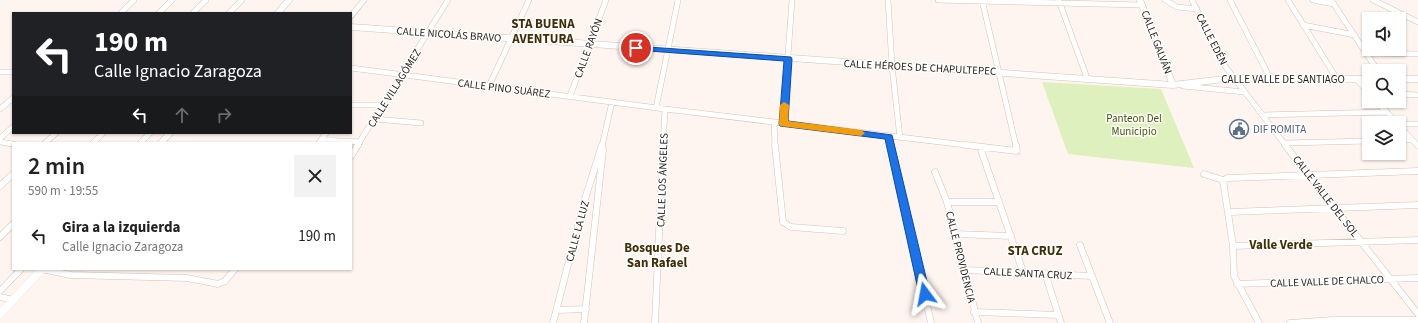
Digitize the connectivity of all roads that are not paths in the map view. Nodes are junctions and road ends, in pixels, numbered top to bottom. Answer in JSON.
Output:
{"nodes":[{"id":1,"x":134,"y":0,"type":"edge"},
{"id":2,"x":172,"y":0,"type":"edge"},
{"id":3,"x":206,"y":0,"type":"edge"},
{"id":4,"x":242,"y":0,"type":"edge"},
{"id":5,"x":289,"y":0,"type":"edge"},
{"id":6,"x":364,"y":0,"type":"edge"},
{"id":7,"x":448,"y":0,"type":"edge"},
{"id":8,"x":529,"y":0,"type":"edge"},
{"id":9,"x":606,"y":0,"type":"edge"},
{"id":10,"x":678,"y":0,"type":"edge"},
{"id":11,"x":792,"y":0,"type":"edge"},
{"id":12,"x":888,"y":0,"type":"edge"},
{"id":13,"x":938,"y":0,"type":"edge"},
{"id":14,"x":1165,"y":0,"type":"edge"},
{"id":15,"x":1192,"y":0,"type":"edge"},
{"id":16,"x":1230,"y":0,"type":"edge"},
{"id":17,"x":1288,"y":0,"type":"edge"},
{"id":18,"x":1313,"y":0,"type":"edge"},
{"id":19,"x":1373,"y":0,"type":"edge"},
{"id":20,"x":982,"y":1,"type":"edge"},
{"id":21,"x":1059,"y":2,"type":"edge"},
{"id":22,"x":1141,"y":2,"type":"edge"},
{"id":23,"x":1333,"y":2,"type":"edge"},
{"id":24,"x":1197,"y":10,"type":"junction"},
{"id":25,"x":122,"y":12,"type":"edge"},
{"id":26,"x":160,"y":12,"type":"edge"},
{"id":27,"x":194,"y":12,"type":"edge"},
{"id":28,"x":230,"y":12,"type":"edge"},
{"id":29,"x":279,"y":12,"type":"edge"},
{"id":30,"x":352,"y":15,"type":"edge"},
{"id":31,"x":1418,"y":22,"type":"edge"},
{"id":32,"x":1303,"y":25,"type":"junction"},
{"id":33,"x":352,"y":27,"type":"edge"},
{"id":34,"x":429,"y":32,"type":"junction"},
{"id":35,"x":1355,"y":35,"type":"junction"},
{"id":36,"x":511,"y":38,"type":"junction"},
{"id":37,"x":590,"y":44,"type":"junction"},
{"id":38,"x":1362,"y":46,"type":"edge"},
{"id":39,"x":667,"y":50,"type":"junction"},
{"id":40,"x":1406,"y":54,"type":"edge"},
{"id":41,"x":1418,"y":54,"type":"edge"},
{"id":42,"x":788,"y":59,"type":"junction"},
{"id":43,"x":892,"y":66,"type":"junction"},
{"id":44,"x":352,"y":68,"type":"edge"},
{"id":45,"x":12,"y":72,"type":"edge"},
{"id":46,"x":999,"y":72,"type":"junction"},
{"id":47,"x":1,"y":73,"type":"edge"},
{"id":48,"x":402,"y":75,"type":"junction"},
{"id":49,"x":1087,"y":78,"type":"junction"},
{"id":50,"x":1233,"y":78,"type":"junction"},
{"id":51,"x":1270,"y":78,"type":"junction"},
{"id":52,"x":1337,"y":79,"type":"junction"},
{"id":53,"x":1356,"y":79,"type":"junction"},
{"id":54,"x":1362,"y":79,"type":"edge"},
{"id":55,"x":1406,"y":79,"type":"edge"},
{"id":56,"x":1418,"y":79,"type":"edge"},
{"id":57,"x":1173,"y":84,"type":"junction"},
{"id":58,"x":1362,"y":85,"type":"edge"},
{"id":59,"x":489,"y":86,"type":"junction"},
{"id":60,"x":1244,"y":92,"type":"junction"},
{"id":61,"x":1406,"y":94,"type":"edge"},
{"id":62,"x":1418,"y":94,"type":"edge"},
{"id":63,"x":570,"y":96,"type":"junction"},
{"id":64,"x":12,"y":99,"type":"edge"},
{"id":65,"x":612,"y":102,"type":"junction"},
{"id":66,"x":352,"y":105,"type":"edge"},
{"id":67,"x":384,"y":105,"type":"junction"},
{"id":68,"x":656,"y":108,"type":"junction"},
{"id":69,"x":1382,"y":108,"type":"edge"},
{"id":70,"x":0,"y":109,"type":"edge"},
{"id":71,"x":665,"y":109,"type":"junction"},
{"id":72,"x":1386,"y":112,"type":"junction"},
{"id":73,"x":1264,"y":116,"type":"junction"},
{"id":74,"x":1390,"y":116,"type":"edge"},
{"id":75,"x":375,"y":119,"type":"junction"},
{"id":76,"x":774,"y":122,"type":"junction"},
{"id":77,"x":421,"y":123,"type":"dead end"},
{"id":78,"x":783,"y":124,"type":"junction"},
{"id":79,"x":1406,"y":124,"type":"edge"},
{"id":80,"x":1418,"y":124,"type":"edge"},
{"id":81,"x":12,"y":128,"type":"edge"},
{"id":82,"x":1406,"y":133,"type":"edge"},
{"id":83,"x":55,"y":134,"type":"edge"},
{"id":84,"x":102,"y":134,"type":"edge"},
{"id":85,"x":149,"y":134,"type":"edge"},
{"id":86,"x":168,"y":134,"type":"edge"},
{"id":87,"x":888,"y":137,"type":"junction"},
{"id":88,"x":0,"y":138,"type":"edge"},
{"id":89,"x":900,"y":138,"type":"junction"},
{"id":90,"x":604,"y":139,"type":"junction"},
{"id":91,"x":1406,"y":140,"type":"edge"},
{"id":92,"x":1412,"y":140,"type":"junction"},
{"id":93,"x":1362,"y":141,"type":"edge"},
{"id":94,"x":0,"y":142,"type":"edge"},
{"id":95,"x":46,"y":142,"type":"edge"},
{"id":96,"x":94,"y":142,"type":"edge"},
{"id":97,"x":141,"y":142,"type":"edge"},
{"id":98,"x":162,"y":142,"type":"edge"},
{"id":99,"x":320,"y":142,"type":"edge"},
{"id":100,"x":360,"y":142,"type":"junction"},
{"id":101,"x":1285,"y":143,"type":"junction"},
{"id":102,"x":12,"y":144,"type":"edge"},
{"id":103,"x":1418,"y":146,"type":"edge"},
{"id":104,"x":980,"y":147,"type":"junction"},
{"id":105,"x":352,"y":154,"type":"edge"},
{"id":106,"x":1418,"y":171,"type":"edge"},
{"id":107,"x":935,"y":172,"type":"dead end"},
{"id":108,"x":1204,"y":174,"type":"dead end"},
{"id":109,"x":1310,"y":174,"type":"junction"},
{"id":110,"x":12,"y":175,"type":"edge"},
{"id":111,"x":1223,"y":180,"type":"junction"},
{"id":112,"x":0,"y":186,"type":"edge"},
{"id":113,"x":584,"y":202,"type":"junction"},
{"id":114,"x":598,"y":202,"type":"junction"},
{"id":115,"x":946,"y":202,"type":"junction"},
{"id":116,"x":999,"y":202,"type":"junction"},
{"id":117,"x":1418,"y":205,"type":"edge"},
{"id":118,"x":1335,"y":207,"type":"junction"},
{"id":119,"x":1229,"y":212,"type":"junction"},
{"id":120,"x":12,"y":225,"type":"edge"},
{"id":121,"x":843,"y":231,"type":"dead end"},
{"id":122,"x":955,"y":234,"type":"junction"},
{"id":123,"x":1011,"y":236,"type":"junction"},
{"id":124,"x":0,"y":237,"type":"edge"},
{"id":125,"x":1418,"y":240,"type":"edge"},
{"id":126,"x":1362,"y":242,"type":"junction"},
{"id":127,"x":1080,"y":245,"type":"dead end"},
{"id":128,"x":1233,"y":246,"type":"junction"},
{"id":129,"x":20,"y":270,"type":"edge"},
{"id":130,"x":40,"y":270,"type":"edge"},
{"id":131,"x":46,"y":270,"type":"edge"},
{"id":132,"x":234,"y":270,"type":"edge"},
{"id":133,"x":965,"y":270,"type":"junction"},
{"id":134,"x":1023,"y":272,"type":"junction"},
{"id":135,"x":1045,"y":274,"type":"junction"},
{"id":136,"x":1092,"y":276,"type":"junction"},
{"id":137,"x":1418,"y":278,"type":"edge"},
{"id":138,"x":1391,"y":279,"type":"junction"},
{"id":139,"x":1237,"y":284,"type":"junction"},
{"id":140,"x":0,"y":291,"type":"edge"},
{"id":141,"x":0,"y":297,"type":"edge"},
{"id":142,"x":12,"y":300,"type":"junction"},
{"id":143,"x":557,"y":310,"type":"junction"},
{"id":144,"x":586,"y":310,"type":"junction"},
{"id":145,"x":974,"y":312,"type":"junction"},
{"id":146,"x":0,"y":314,"type":"edge"},
{"id":147,"x":1058,"y":314,"type":"junction"},
{"id":148,"x":1418,"y":314,"type":"edge"},
{"id":149,"x":1418,"y":320,"type":"edge"},
{"id":150,"x":553,"y":323,"type":"edge"},
{"id":151,"x":584,"y":323,"type":"edge"},
{"id":152,"x":655,"y":323,"type":"edge"},
{"id":153,"x":931,"y":323,"type":"edge"},
{"id":154,"x":978,"y":323,"type":"edge"},
{"id":155,"x":1061,"y":323,"type":"edge"},
{"id":156,"x":1110,"y":323,"type":"edge"},
{"id":157,"x":1259,"y":323,"type":"edge"},
{"id":158,"x":1290,"y":323,"type":"edge"}],
"edges":[{"from":1,"to":25,"type":"street"},
{"from":2,"to":26,"type":"street"},
{"from":3,"to":27,"type":"street"},
{"from":4,"to":28,"type":"street"},
{"from":5,"to":29,"type":"street"},
{"from":6,"to":30,"type":"street"},
{"from":7,"to":34,"type":"street","name":"CALLE VILLAGÓMEZ"},
{"from":8,"to":36,"type":"street"},
{"from":9,"to":37,"type":"street","name":"CALLE RAYÓN"},
{"from":10,"to":39,"type":"street"},
{"from":11,"to":42,"type":"street"},
{"from":12,"to":43,"type":"street"},
{"from":13,"to":20,"type":"street"},
{"from":14,"to":24,"type":"street"},
{"from":15,"to":24,"type":"street","name":"CALLE EDÉN"},
{"from":16,"to":51,"type":"street"},
{"from":17,"to":32,"type":"street"},
{"from":18,"to":23,"type":"street"},
{"from":19,"to":31,"type":"street"},
{"from":20,"to":21,"type":"street"},
{"from":20,"to":46,"type":"street"},
{"from":21,"to":22,"type":"street"},
{"from":21,"to":49,"type":"street"},
{"from":22,"to":57,"type":"street","name":"CALLE GALVÁN"},
{"from":23,"to":35,"type":"street"},
{"from":24,"to":50,"type":"street","name":"CALLE EDÉN"},
{"from":32,"to":35,"type":"street"},
{"from":32,"to":52,"type":"street"},
{"from":33,"to":34,"type":"street","name":"CALLE NICOLÁS BRAVO"},
{"from":34,"to":36,"type":"street","name":"CALLE NICOLÁS BRAVO"},
{"from":34,"to":48,"type":"street","name":"CALLE VILLAGÓMEZ"},
{"from":35,"to":38,"type":"street"},
{"from":36,"to":37,"type":"street","name":"CALLE NICOLÁS BRAVO"},
{"from":36,"to":59,"type":"street"},
{"from":37,"to":39,"type":"street","name":"CALLE NICOLÁS BRAVO"},
{"from":37,"to":63,"type":"street","name":"CALLE RAYÓN"},
{"from":39,"to":42,"type":"street","name":"CALLE HÉROES DE CHAPULTEPEC"},
{"from":39,"to":68,"type":"street"},
{"from":40,"to":41,"type":"street"},
{"from":42,"to":43,"type":"street","name":"CALLE HÉROES DE CHAPULTEPEC"},
{"from":42,"to":78,"type":"street"},
{"from":43,"to":46,"type":"street","name":"CALLE HÉROES DE CHAPULTEPEC"},
{"from":43,"to":89,"type":"street"},
{"from":44,"to":48,"type":"street","name":"CALLE PINO SUÁREZ"},
{"from":45,"to":47,"type":"street"},
{"from":46,"to":49,"type":"street","name":"CALLE HÉROES DE CHAPULTEPEC"},
{"from":46,"to":104,"type":"street","name":"CALLE PINO SUÁREZ"},
{"from":48,"to":59,"type":"street","name":"CALLE PINO SUÁREZ"},
{"from":48,"to":67,"type":"street","name":"CALLE VILLAGÓMEZ"},
{"from":49,"to":57,"type":"street","name":"CALLE HÉROES DE CHAPULTEPEC"},
{"from":50,"to":51,"type":"street","name":"CALLE VALLE DE SANTIAGO"},
{"from":50,"to":57,"type":"street","name":"CALLE VALLE DE SANTIAGO"},
{"from":50,"to":60,"type":"street","name":"CALLE VALLE DEL SOL"},
{"from":51,"to":52,"type":"street","name":"CALLE VALLE DE SANTIAGO"},
{"from":52,"to":53,"type":"street","name":"CALLE VALLE DE SANTIAGO"},
{"from":53,"to":54,"type":"street","name":"CALLE VALLE DE SANTIAGO"},
{"from":53,"to":58,"type":"street"},
{"from":55,"to":56,"type":"street"},
{"from":57,"to":60,"type":"street"},
{"from":59,"to":63,"type":"street","name":"CALLE PINO SUÁREZ"},
{"from":60,"to":73,"type":"street","name":"CALLE VALLE DEL SOL"},
{"from":61,"to":62,"type":"street"},
{"from":63,"to":65,"type":"street","name":"CALLE PINO SUÁREZ"},
{"from":64,"to":70,"type":"street"},
{"from":65,"to":68,"type":"street","name":"CALLE PINO SUÁREZ"},
{"from":65,"to":90,"type":"street","name":"CALLE LA LUZ"},
{"from":66,"to":67,"type":"street"},
{"from":67,"to":75,"type":"street","name":"CALLE VILLAGÓMEZ"},
{"from":68,"to":71,"type":"street","name":"CALLE PINO SUÁREZ"},
{"from":69,"to":72,"type":"street"},
{"from":71,"to":76,"type":"street","name":"CALLE PINO SUÁREZ"},
{"from":71,"to":152,"type":"street","name":"CALLE LOS ÁNGELES"},
{"from":72,"to":73,"type":"street"},
{"from":72,"to":74,"type":"street"},
{"from":73,"to":101,"type":"street","name":"CALLE VALLE DEL SOL"},
{"from":75,"to":77,"type":"street"},
{"from":75,"to":100,"type":"street","name":"CALLE VILLAGÓMEZ"},
{"from":76,"to":78,"type":"street","name":"CALLE PINO SUÁREZ"},
{"from":76,"to":121,"type":"street"},
{"from":78,"to":87,"type":"street","name":"CALLE PINO SUÁREZ"},
{"from":79,"to":80,"type":"street"},
{"from":81,"to":88,"type":"street"},
{"from":82,"to":92,"type":"street"},
{"from":83,"to":95,"type":"street"},
{"from":84,"to":96,"type":"street"},
{"from":85,"to":97,"type":"street"},
{"from":86,"to":98,"type":"street"},
{"from":87,"to":89,"type":"street","name":"CALLE PINO SUÁREZ"},
{"from":87,"to":153,"type":"street"},
{"from":89,"to":104,"type":"street","name":"CALLE PINO SUÁREZ"},
{"from":90,"to":113,"type":"street","name":"CALLE LA LUZ"},
{"from":90,"to":114,"type":"street","name":"CALLE LA LUZ"},
{"from":91,"to":92,"type":"street"},
{"from":92,"to":103,"type":"street"},
{"from":93,"to":101,"type":"street"},
{"from":94,"to":102,"type":"street"},
{"from":99,"to":100,"type":"street"},
{"from":100,"to":105,"type":"street","name":"CALLE VILLAGÓMEZ"},
{"from":101,"to":109,"type":"street","name":"CALLE VALLE DEL SOL"},
{"from":104,"to":116,"type":"street"},
{"from":106,"to":109,"type":"street"},
{"from":107,"to":115,"type":"street","name":"CALLE PROVIDENCIA"},
{"from":108,"to":111,"type":"street"},
{"from":109,"to":111,"type":"street"},
{"from":109,"to":118,"type":"street","name":"CALLE VALLE DEL SOL"},
{"from":110,"to":112,"type":"street"},
{"from":111,"to":119,"type":"street"},
{"from":113,"to":114,"type":"street"},
{"from":113,"to":143,"type":"street","name":"CALLE LA LUZ"},
{"from":114,"to":144,"type":"street","name":"CALLE LA LUZ"},
{"from":115,"to":116,"type":"street"},
{"from":115,"to":122,"type":"street","name":"CALLE PROVIDENCIA"},
{"from":116,"to":123,"type":"street"},
{"from":117,"to":118,"type":"street"},
{"from":118,"to":119,"type":"street"},
{"from":118,"to":126,"type":"street","name":"CALLE VALLE DEL SOL"},
{"from":119,"to":128,"type":"street"},
{"from":120,"to":124,"type":"street"},
{"from":122,"to":123,"type":"street"},
{"from":122,"to":133,"type":"street","name":"CALLE PROVIDENCIA"},
{"from":123,"to":134,"type":"street"},
{"from":125,"to":126,"type":"street"},
{"from":126,"to":128,"type":"street"},
{"from":126,"to":138,"type":"street","name":"CALLE VALLE DEL SOL"},
{"from":127,"to":136,"type":"street"},
{"from":128,"to":139,"type":"street"},
{"from":129,"to":140,"type":"street"},
{"from":130,"to":142,"type":"street"},
{"from":131,"to":132,"type":"street"},
{"from":133,"to":134,"type":"street","name":"CALLE SANTA CRUZ"},
{"from":133,"to":145,"type":"street","name":"CALLE PROVIDENCIA"},
{"from":134,"to":135,"type":"street","name":"CALLE SANTA CRUZ"},
{"from":135,"to":136,"type":"street","name":"CALLE SANTA CRUZ"},
{"from":135,"to":147,"type":"street"},
{"from":136,"to":156,"type":"street"},
{"from":137,"to":138,"type":"street","name":"CALLE VALLE DE CHALCO"},
{"from":138,"to":139,"type":"street","name":"CALLE VALLE DE CHALCO"},
{"from":138,"to":148,"type":"street","name":"CALLE VALLE DEL SOL"},
{"from":139,"to":157,"type":"street"},
{"from":141,"to":142,"type":"street"},
{"from":142,"to":146,"type":"street"},
{"from":143,"to":144,"type":"street"},
{"from":143,"to":150,"type":"street","name":"CALLE LA LUZ"},
{"from":144,"to":151,"type":"street","name":"CALLE LA LUZ"},
{"from":145,"to":147,"type":"street"},
{"from":145,"to":154,"type":"street","name":"CALLE PROVIDENCIA"},
{"from":147,"to":155,"type":"street"},
{"from":149,"to":158,"type":"street"}]}
